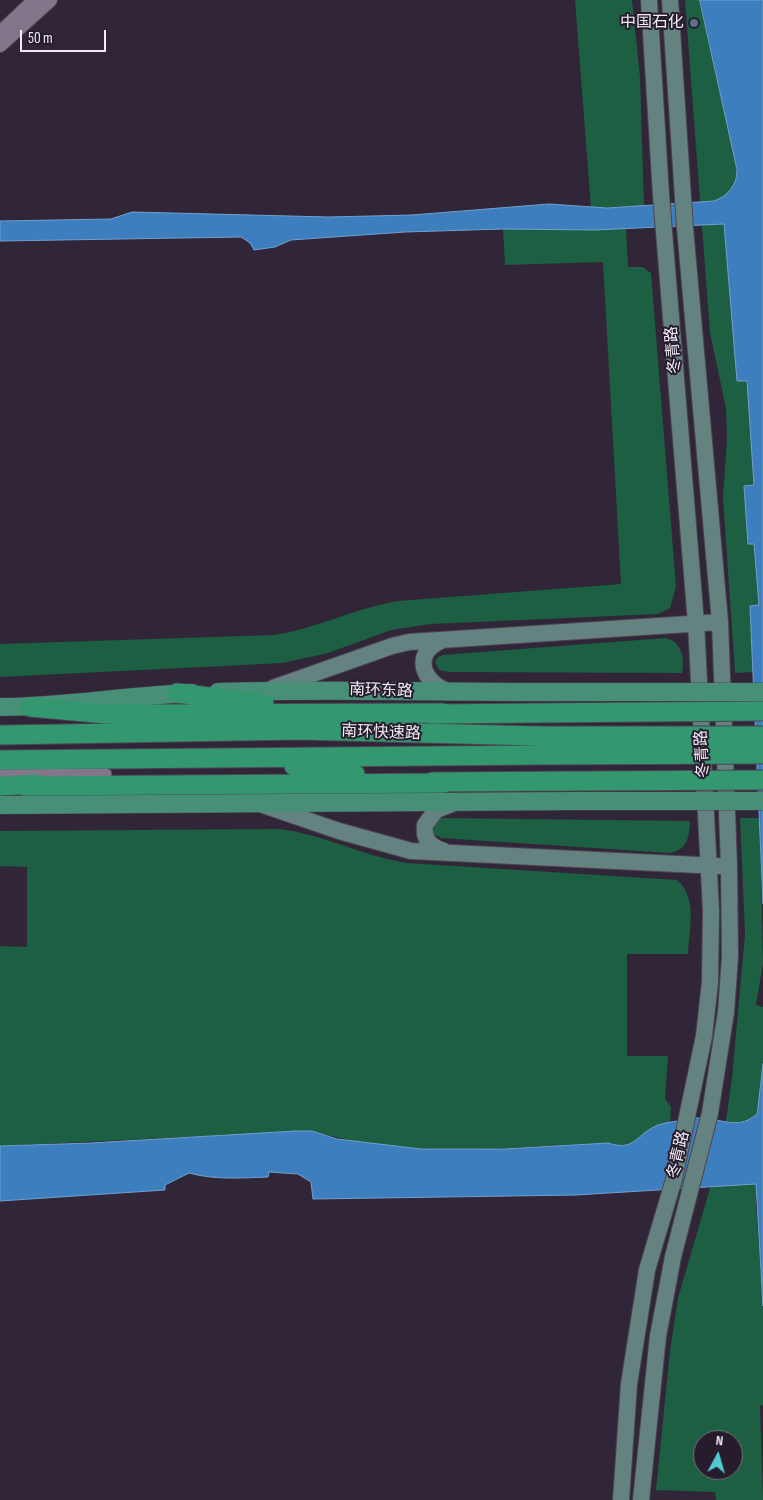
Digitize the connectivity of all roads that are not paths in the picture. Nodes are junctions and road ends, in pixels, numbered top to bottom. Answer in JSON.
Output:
{"nodes":[{"id":1,"x":35,"y":0,"type":"edge"},
{"id":2,"x":50,"y":0,"type":"edge"},
{"id":3,"x":649,"y":0,"type":"edge"},
{"id":4,"x":670,"y":0,"type":"edge"},
{"id":5,"x":0,"y":33,"type":"edge"},
{"id":6,"x":0,"y":45,"type":"edge"},
{"id":7,"x":720,"y":622,"type":"junction"},
{"id":8,"x":696,"y":623,"type":"junction"},
{"id":9,"x":443,"y":640,"type":"junction"},
{"id":10,"x":264,"y":691,"type":"junction"},
{"id":11,"x":450,"y":692,"type":"junction"},
{"id":12,"x":763,"y":692,"type":"edge"},
{"id":13,"x":177,"y":693,"type":"junction"},
{"id":14,"x":30,"y":707,"type":"junction"},
{"id":15,"x":0,"y":708,"type":"edge"},
{"id":16,"x":763,"y":711,"type":"edge"},
{"id":17,"x":443,"y":713,"type":"junction"},
{"id":18,"x":350,"y":714,"type":"junction"},
{"id":19,"x":367,"y":722,"type":"junction"},
{"id":20,"x":0,"y":725,"type":"edge"},
{"id":21,"x":300,"y":730,"type":"junction"},
{"id":22,"x":0,"y":735,"type":"edge"},
{"id":23,"x":763,"y":736,"type":"edge"},
{"id":24,"x":540,"y":746,"type":"junction"},
{"id":25,"x":446,"y":754,"type":"junction"},
{"id":26,"x":763,"y":754,"type":"edge"},
{"id":27,"x":0,"y":760,"type":"edge"},
{"id":28,"x":25,"y":760,"type":"junction"},
{"id":29,"x":294,"y":766,"type":"junction"},
{"id":30,"x":180,"y":767,"type":"junction"},
{"id":31,"x":106,"y":774,"type":"junction"},
{"id":32,"x":0,"y":775,"type":"edge"},
{"id":33,"x":763,"y":780,"type":"edge"},
{"id":34,"x":444,"y":783,"type":"junction"},
{"id":35,"x":0,"y":786,"type":"edge"},
{"id":36,"x":26,"y":786,"type":"junction"},
{"id":37,"x":763,"y":801,"type":"edge"},
{"id":38,"x":457,"y":802,"type":"junction"},
{"id":39,"x":258,"y":803,"type":"junction"},
{"id":40,"x":0,"y":805,"type":"edge"},
{"id":41,"x":454,"y":853,"type":"junction"},
{"id":42,"x":709,"y":866,"type":"junction"},
{"id":43,"x":729,"y":866,"type":"junction"},
{"id":44,"x":621,"y":1500,"type":"edge"},
{"id":45,"x":641,"y":1500,"type":"edge"}],
"edges":[{"from":1,"to":5,"type":"street"},
{"from":2,"to":6,"type":"street"},
{"from":3,"to":8,"type":"main road","name":"冬青路"},
{"from":4,"to":7,"type":"main road","name":"冬青路"},
{"from":7,"to":8,"type":"main road"},
{"from":7,"to":43,"type":"main road","name":"冬青路"},
{"from":8,"to":9,"type":"main road"},
{"from":8,"to":42,"type":"main road","name":"冬青路"},
{"from":9,"to":10,"type":"main road"},
{"from":9,"to":11,"type":"main road"},
{"from":10,"to":11,"type":"main road","name":"南环东路"},
{"from":10,"to":13,"type":"main road","name":"南环东路"},
{"from":11,"to":12,"type":"main road","name":"南环东路","bridge":true},
{"from":13,"to":14,"type":"main road","name":"南环东路"},
{"from":13,"to":18,"type":"highway"},
{"from":14,"to":15,"type":"main road","name":"南环东路"},
{"from":14,"to":18,"type":"highway"},
{"from":16,"to":17,"type":"highway","bridge":true},
{"from":17,"to":18,"type":"highway"},
{"from":17,"to":19,"type":"highway"},
{"from":19,"to":20,"type":"highway"},
{"from":19,"to":21,"type":"highway"},
{"from":21,"to":22,"type":"highway","name":"南环快速路"},
{"from":21,"to":24,"type":"highway","name":"南环快速路"},
{"from":23,"to":24,"type":"highway","name":"南环快速路","bridge":true},
{"from":24,"to":25,"type":"highway","name":"南环快速路"},
{"from":24,"to":26,"type":"highway","name":"南环快速路","bridge":true},
{"from":25,"to":28,"type":"highway","name":"南环快速路"},
{"from":25,"to":29,"type":"highway","name":"南环快速路"},
{"from":27,"to":28,"type":"highway","name":"南环快速路"},
{"from":28,"to":30,"type":"highway","name":"南环快速路"},
{"from":29,"to":30,"type":"highway","name":"南环快速路"},
{"from":29,"to":34,"type":"highway"},
{"from":30,"to":31,"type":"highway"},
{"from":31,"to":32,"type":"street"},
{"from":31,"to":36,"type":"highway"},
{"from":33,"to":34,"type":"highway","bridge":true},
{"from":34,"to":36,"type":"highway"},
{"from":35,"to":36,"type":"highway"},
{"from":37,"to":38,"type":"main road","bridge":true},
{"from":38,"to":39,"type":"main road"},
{"from":38,"to":41,"type":"main road"},
{"from":39,"to":40,"type":"main road"},
{"from":39,"to":41,"type":"main road"},
{"from":41,"to":42,"type":"main road"},
{"from":42,"to":43,"type":"main road"},
{"from":42,"to":44,"type":"main road","name":"冬青路"},
{"from":43,"to":45,"type":"main road","name":"冬青路"}]}
